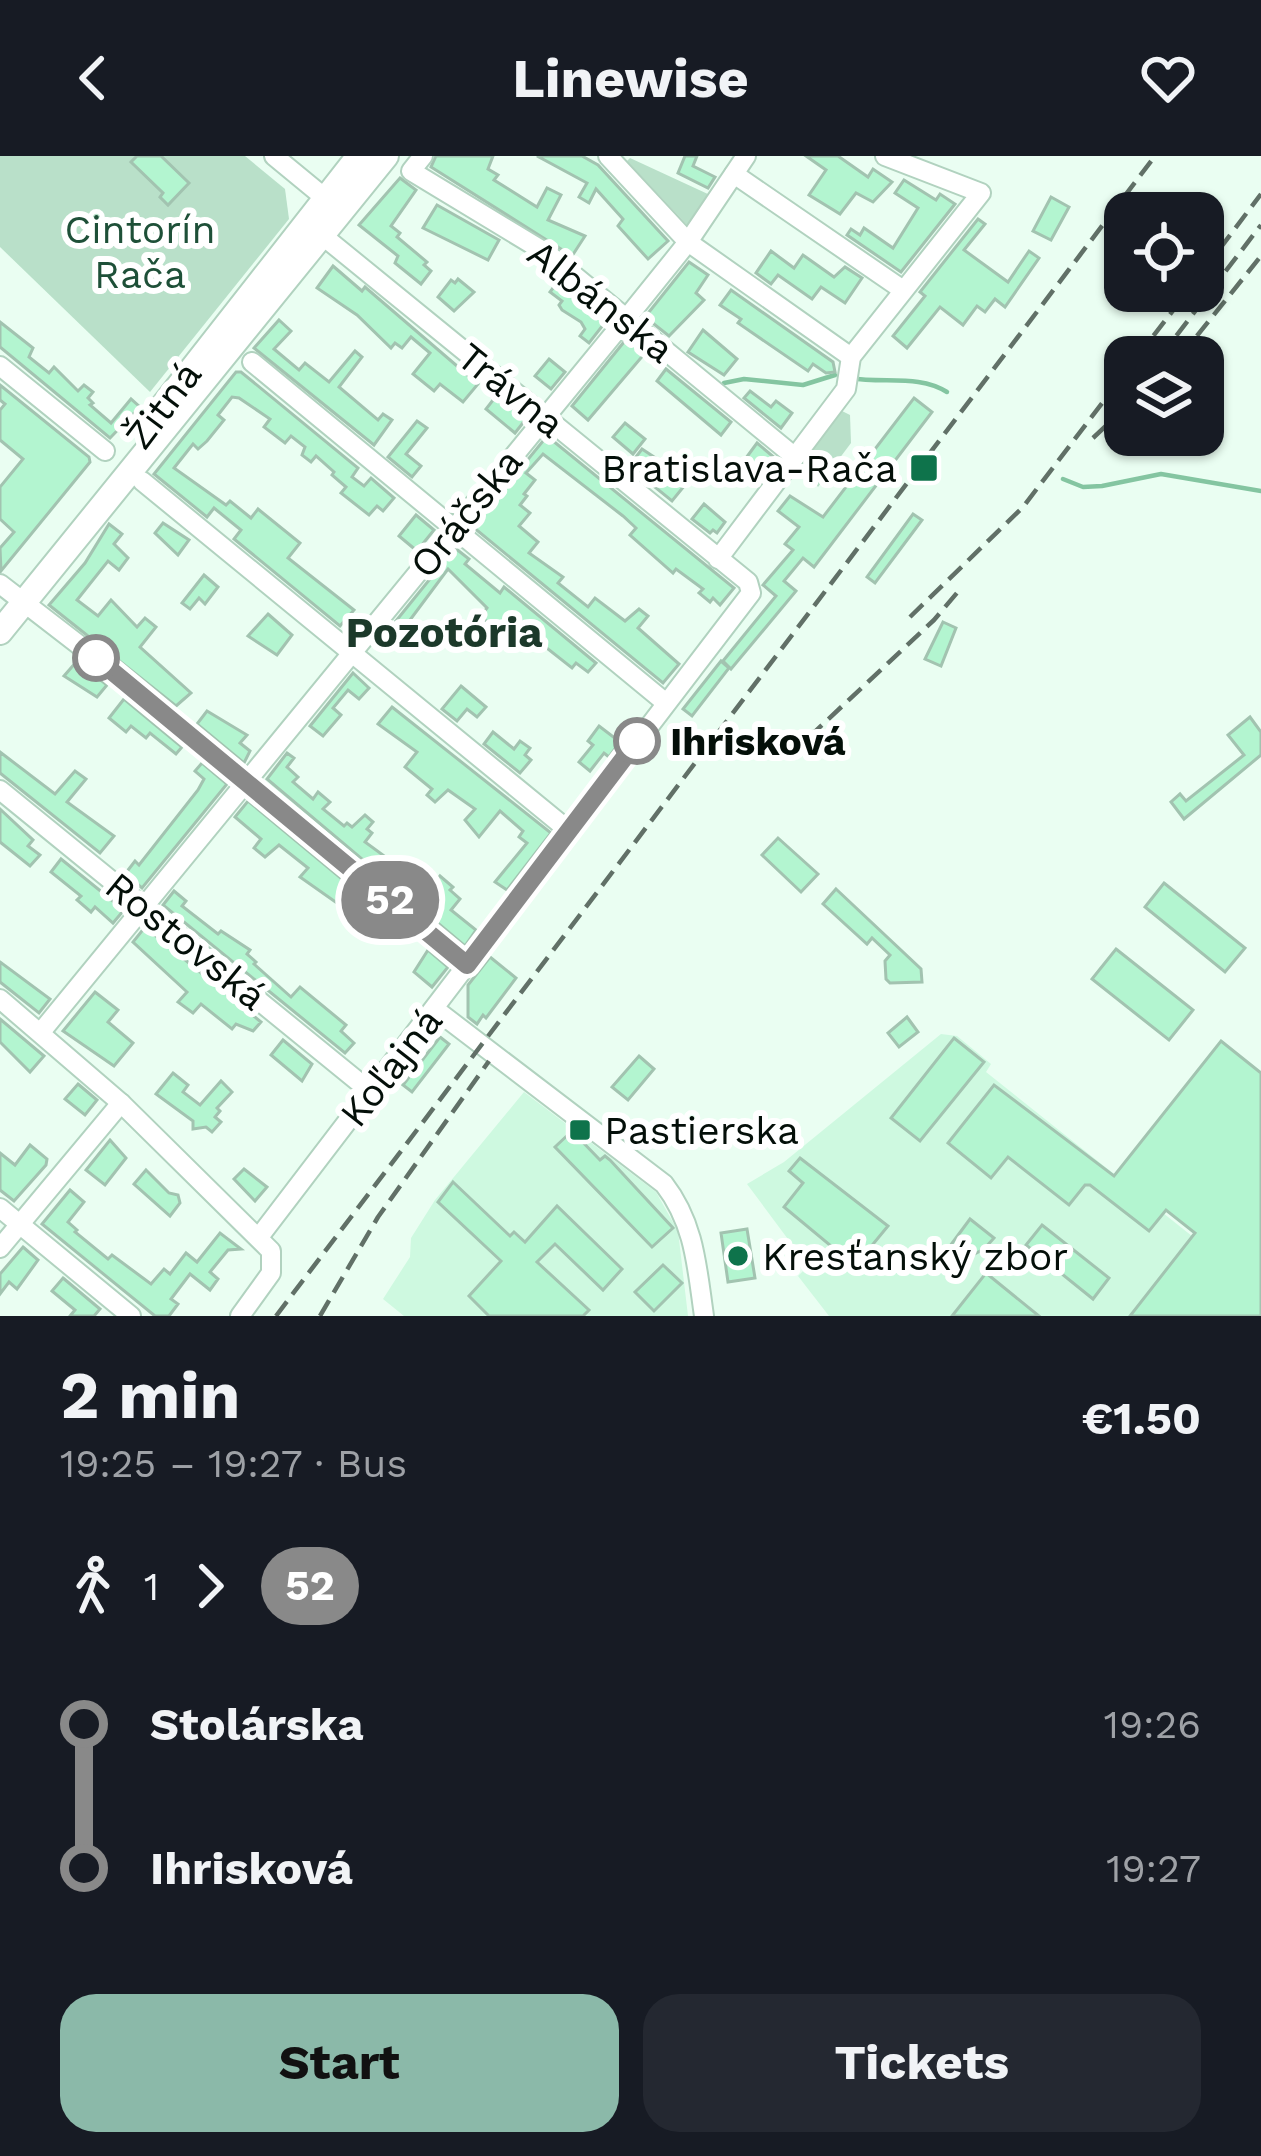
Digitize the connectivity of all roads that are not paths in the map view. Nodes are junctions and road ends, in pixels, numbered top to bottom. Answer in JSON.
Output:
{"nodes":[{"id":1,"x":274,"y":156,"type":"edge"},
{"id":2,"x":359,"y":156,"type":"edge"},
{"id":3,"x":386,"y":156,"type":"edge"},
{"id":4,"x":423,"y":156,"type":"edge"},
{"id":5,"x":608,"y":156,"type":"edge"},
{"id":6,"x":746,"y":156,"type":"edge"},
{"id":7,"x":885,"y":156,"type":"edge"},
{"id":8,"x":734,"y":174,"type":"junction"},
{"id":9,"x":357,"y":192,"type":"junction"},
{"id":10,"x":325,"y":198,"type":"junction"},
{"id":11,"x":323,"y":236,"type":"junction"},
{"id":12,"x":688,"y":242,"type":"junction"},
{"id":13,"x":903,"y":290,"type":"junction"},
{"id":14,"x":626,"y":319,"type":"junction"},
{"id":15,"x":851,"y":358,"type":"junction"},
{"id":16,"x":252,"y":362,"type":"dead end"},
{"id":17,"x":0,"y":366,"type":"edge"},
{"id":18,"x":544,"y":417,"type":"junction"},
{"id":19,"x":105,"y":451,"type":"dead end"},
{"id":20,"x":795,"y":457,"type":"junction"},
{"id":21,"x":142,"y":481,"type":"dead end"},
{"id":22,"x":454,"y":528,"type":"junction"},
{"id":23,"x":718,"y":559,"type":"junction"},
{"id":24,"x":751,"y":591,"type":"joint"},
{"id":25,"x":9,"y":598,"type":"edge"},
{"id":26,"x":0,"y":632,"type":"edge"},
{"id":27,"x":352,"y":653,"type":"junction"},
{"id":28,"x":666,"y":703,"type":"junction"},
{"id":29,"x":245,"y":780,"type":"junction"},
{"id":30,"x":0,"y":790,"type":"edge"},
{"id":31,"x":568,"y":830,"type":"junction"},
{"id":32,"x":144,"y":907,"type":"junction"},
{"id":33,"x":467,"y":965,"type":"junction"},
{"id":34,"x":0,"y":999,"type":"edge"},
{"id":35,"x":436,"y":1010,"type":"junction"},
{"id":36,"x":41,"y":1032,"type":"junction"},
{"id":37,"x":371,"y":1092,"type":"junction"},
{"id":38,"x":121,"y":1103,"type":"junction"},
{"id":39,"x":0,"y":1208,"type":"edge"},
{"id":40,"x":19,"y":1223,"type":"junction"},
{"id":41,"x":259,"y":1238,"type":"junction"},
{"id":42,"x":0,"y":1248,"type":"edge"},
{"id":43,"x":131,"y":1316,"type":"edge"},
{"id":44,"x":240,"y":1316,"type":"edge"},
{"id":45,"x":704,"y":1316,"type":"edge"}],
"edges":[{"from":1,"to":10,"type":"street"},
{"from":2,"to":10,"type":"main road","name":"Žitná"},
{"from":3,"to":9,"type":"main road","name":"Žitná"},
{"from":4,"to":14,"type":"street","name":"Albánska"},
{"from":5,"to":12,"type":"street"},
{"from":6,"to":8,"type":"street","name":"Oráčska"},
{"from":7,"to":13,"type":"street"},
{"from":8,"to":12,"type":"street","name":"Oráčska"},
{"from":8,"to":13,"type":"street"},
{"from":9,"to":10,"type":"main road"},
{"from":9,"to":11,"type":"main road","name":"Žitná"},
{"from":10,"to":11,"type":"main road"},
{"from":10,"to":25,"type":"main road","name":"Žitná"},
{"from":11,"to":18,"type":"street","name":"Trávna"},
{"from":11,"to":25,"type":"main road","name":"Žitná"},
{"from":12,"to":14,"type":"street","name":"Oráčska"},
{"from":12,"to":15,"type":"street"},
{"from":13,"to":15,"type":"street"},
{"from":14,"to":18,"type":"street","name":"Oráčska"},
{"from":14,"to":20,"type":"street","name":"Albánska"},
{"from":15,"to":20,"type":"street"},
{"from":16,"to":22,"type":"street"},
{"from":17,"to":19,"type":"street"},
{"from":18,"to":22,"type":"street","name":"Oráčska"},
{"from":18,"to":23,"type":"street","name":"Trávna"},
{"from":20,"to":23,"type":"street"},
{"from":21,"to":27,"type":"street"},
{"from":22,"to":27,"type":"street","name":"Oráčska"},
{"from":22,"to":28,"type":"street"},
{"from":23,"to":24,"type":"street","name":"Trávna"},
{"from":24,"to":28,"type":"street","name":"Koľajná"},
{"from":25,"to":26,"type":"main road","name":"Žitná"},
{"from":25,"to":29,"type":"street"},
{"from":27,"to":29,"type":"street","name":"Oráčska"},
{"from":27,"to":31,"type":"street"},
{"from":28,"to":31,"type":"street","name":"Koľajná"},
{"from":29,"to":32,"type":"street","name":"Oráčska"},
{"from":29,"to":33,"type":"street"},
{"from":30,"to":32,"type":"street","name":"Rostovská"},
{"from":31,"to":33,"type":"street","name":"Koľajná"},
{"from":32,"to":36,"type":"street","name":"Oráčska"},
{"from":32,"to":37,"type":"street","name":"Rostovská"},
{"from":33,"to":35,"type":"street","name":"Koľajná"},
{"from":34,"to":36,"type":"street"},
{"from":35,"to":37,"type":"street","name":"Koľajná"},
{"from":35,"to":45,"type":"street"},
{"from":36,"to":38,"type":"street"},
{"from":37,"to":41,"type":"street","name":"Koľajná"},
{"from":38,"to":40,"type":"street"},
{"from":38,"to":41,"type":"street"},
{"from":39,"to":40,"type":"street"},
{"from":40,"to":42,"type":"street"},
{"from":40,"to":43,"type":"street"},
{"from":41,"to":44,"type":"street"}]}
